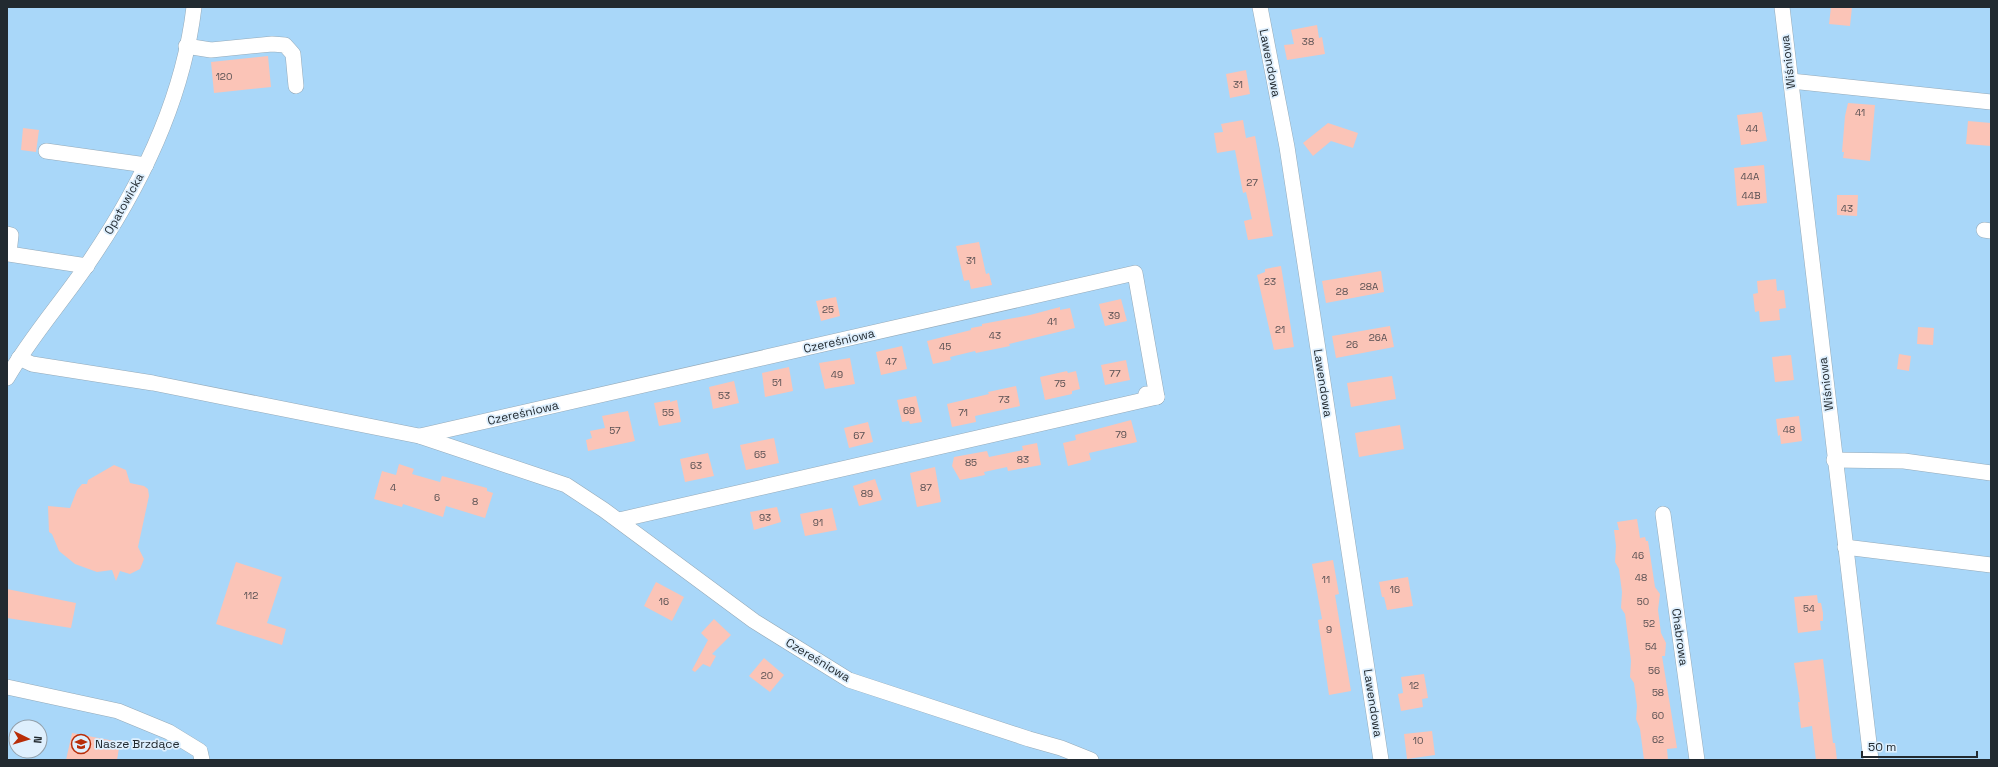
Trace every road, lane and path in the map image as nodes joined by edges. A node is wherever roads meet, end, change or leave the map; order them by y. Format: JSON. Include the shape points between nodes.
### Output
{"nodes":[{"id":1,"x":194,"y":7,"type":"edge"},
{"id":2,"x":1260,"y":7,"type":"edge"},
{"id":3,"x":1782,"y":7,"type":"edge"},
{"id":4,"x":186,"y":46,"type":"junction"},
{"id":5,"x":1791,"y":81,"type":"junction"},
{"id":6,"x":296,"y":86,"type":"dead end"},
{"id":7,"x":1991,"y":102,"type":"edge"},
{"id":8,"x":46,"y":151,"type":"dead end"},
{"id":9,"x":146,"y":165,"type":"junction"},
{"id":10,"x":7,"y":234,"type":"edge"},
{"id":11,"x":87,"y":266,"type":"junction"},
{"id":12,"x":19,"y":358,"type":"junction"},
{"id":13,"x":7,"y":378,"type":"edge"},
{"id":14,"x":419,"y":436,"type":"junction"},
{"id":15,"x":1834,"y":460,"type":"junction"},
{"id":16,"x":1991,"y":473,"type":"edge"},
{"id":17,"x":1663,"y":514,"type":"dead end"},
{"id":18,"x":619,"y":520,"type":"junction"},
{"id":19,"x":1845,"y":547,"type":"junction"},
{"id":20,"x":1991,"y":565,"type":"edge"},
{"id":21,"x":7,"y":687,"type":"edge"},
{"id":22,"x":202,"y":760,"type":"edge"},
{"id":23,"x":1091,"y":760,"type":"edge"},
{"id":24,"x":1382,"y":760,"type":"edge"},
{"id":25,"x":1697,"y":760,"type":"edge"},
{"id":26,"x":1871,"y":760,"type":"edge"}],
"edges":[{"from":1,"to":4,"type":"street","name":"Opatowicka"},
{"from":2,"to":24,"type":"street","name":"Lawendowa","via":[[1287,147]]},
{"from":3,"to":5,"type":"street","name":"Wiśniowa"},
{"from":4,"to":6,"type":"street","via":[[212,50],[285,45],[293,54]]},
{"from":4,"to":9,"type":"street","name":"Opatowicka","via":[[170,108]]},
{"from":5,"to":7,"type":"street"},
{"from":5,"to":15,"type":"street","name":"Wiśniowa"},
{"from":8,"to":9,"type":"street"},
{"from":9,"to":11,"type":"street","name":"Opatowicka","via":[[118,218]]},
{"from":10,"to":11,"type":"street","via":[[12,235],[8,254]]},
{"from":11,"to":12,"type":"street","name":"Opatowicka"},
{"from":12,"to":13,"type":"street","name":"Opatowicka"},
{"from":12,"to":14,"type":"street","name":"Czereśniowa","via":[[32,364],[153,383]]},
{"from":14,"to":18,"type":"street","name":"Czereśniowa","via":[[566,485]]},
{"from":14,"to":18,"type":"street","name":"Czereśniowa","via":[[1135,273],[1152,395]]},
{"from":15,"to":16,"type":"street","via":[[1904,461]]},
{"from":15,"to":19,"type":"street","name":"Wiśniowa"},
{"from":17,"to":25,"type":"street","name":"Chabrowa"},
{"from":18,"to":23,"type":"street","name":"Czereśniowa","via":[[754,621],[849,680]]},
{"from":19,"to":20,"type":"street"},
{"from":19,"to":26,"type":"street","name":"Wiśniowa"},
{"from":21,"to":22,"type":"street","via":[[118,711],[169,732],[200,751]]}]}
